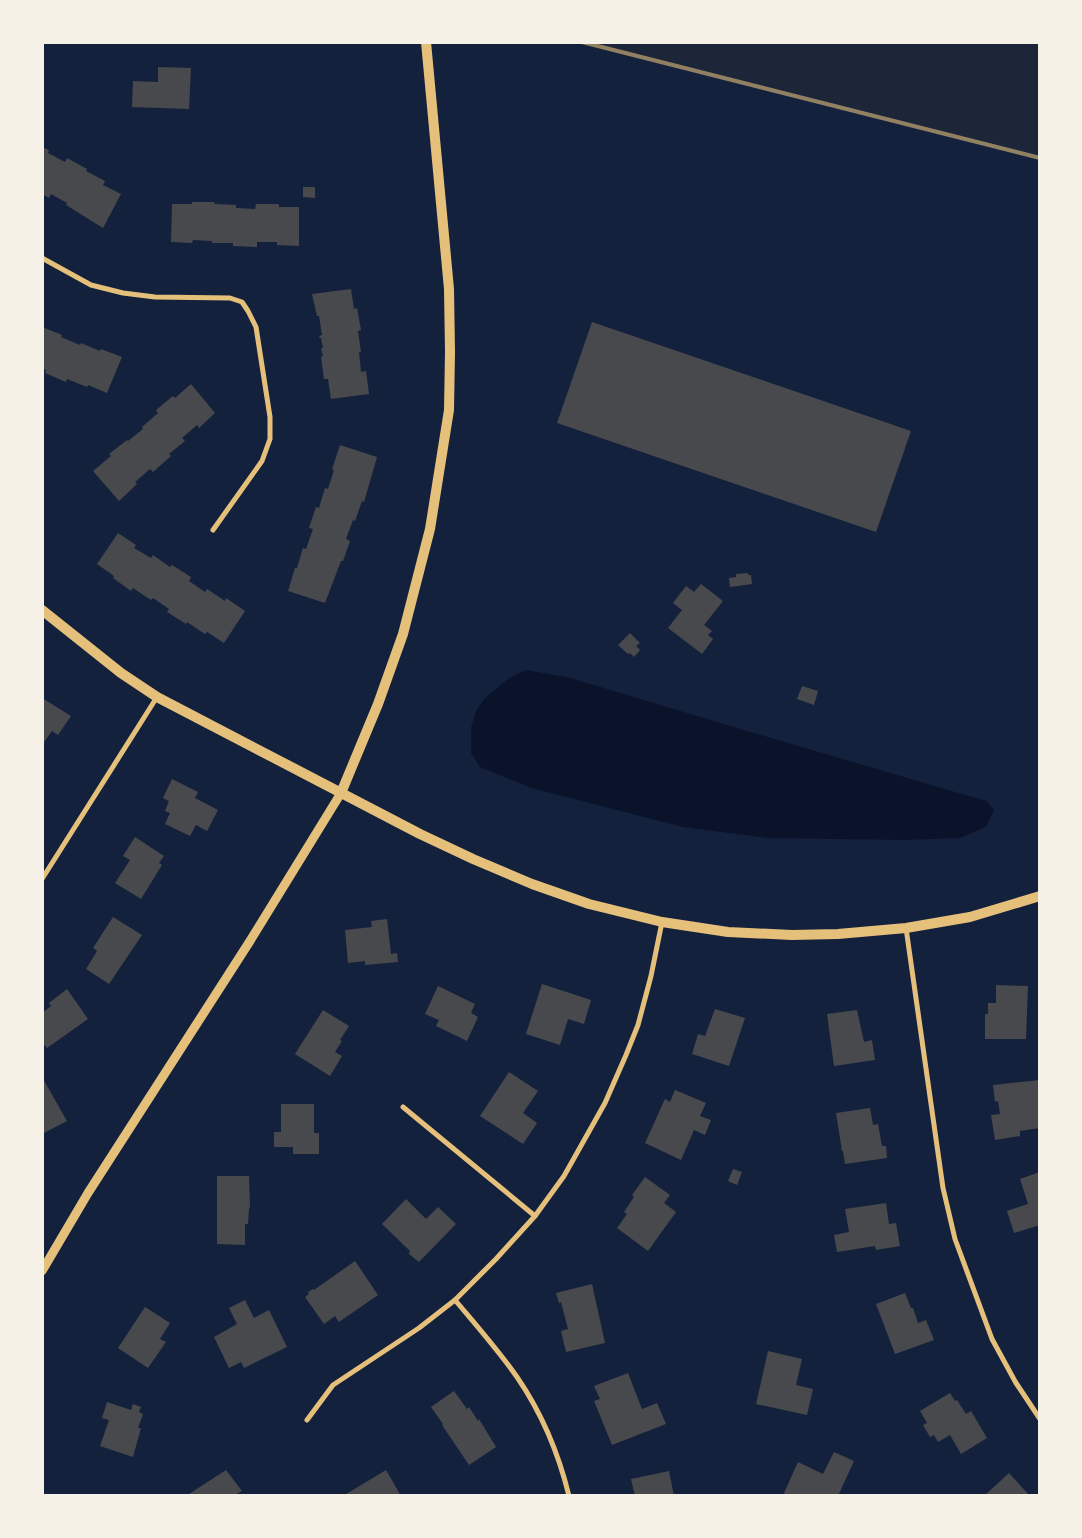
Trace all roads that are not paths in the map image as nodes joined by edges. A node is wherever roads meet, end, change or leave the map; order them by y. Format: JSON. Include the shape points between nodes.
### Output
{"nodes":[{"id":1,"x":426,"y":42,"type":"edge"},
{"id":2,"x":42,"y":258,"type":"edge"},
{"id":3,"x":214,"y":530,"type":"dead end"},
{"id":4,"x":42,"y":610,"type":"edge"},
{"id":5,"x":157,"y":697,"type":"junction"},
{"id":6,"x":341,"y":793,"type":"junction"},
{"id":7,"x":42,"y":879,"type":"edge"},
{"id":8,"x":1040,"y":896,"type":"edge"},
{"id":9,"x":662,"y":922,"type":"junction"},
{"id":10,"x":906,"y":928,"type":"junction"},
{"id":11,"x":403,"y":1107,"type":"dead end"},
{"id":12,"x":534,"y":1216,"type":"junction"},
{"id":13,"x":42,"y":1271,"type":"edge"},
{"id":14,"x":455,"y":1300,"type":"junction"},
{"id":15,"x":1040,"y":1419,"type":"edge"},
{"id":16,"x":308,"y":1420,"type":"dead end"},
{"id":17,"x":569,"y":1496,"type":"edge"}],
"edges":[{"from":1,"to":6,"type":"main road","via":[[449,289],[449,410],[430,530],[404,634]]},
{"from":2,"to":3,"type":"street","via":[[91,285],[155,297],[230,298],[242,302],[248,311],[256,327],[270,417],[270,439],[262,461]]},
{"from":4,"to":5,"type":"main road","via":[[121,673]]},
{"from":5,"to":6,"type":"main road"},
{"from":5,"to":7,"type":"street"},
{"from":6,"to":9,"type":"main road","via":[[438,842],[532,884],[589,904]]},
{"from":6,"to":13,"type":"street"},
{"from":8,"to":10,"type":"main road","via":[[970,917]]},
{"from":9,"to":10,"type":"main road","via":[[728,932],[792,935]]},
{"from":9,"to":12,"type":"street","via":[[638,1025],[626,1055],[584,1141],[564,1176]]},
{"from":10,"to":15,"type":"street","via":[[943,1188],[954,1239],[992,1338]]},
{"from":11,"to":12,"type":"street"},
{"from":12,"to":14,"type":"street"},
{"from":14,"to":16,"type":"street","via":[[333,1385]]},
{"from":14,"to":17,"type":"street","via":[[496,1348],[535,1407]]}]}
